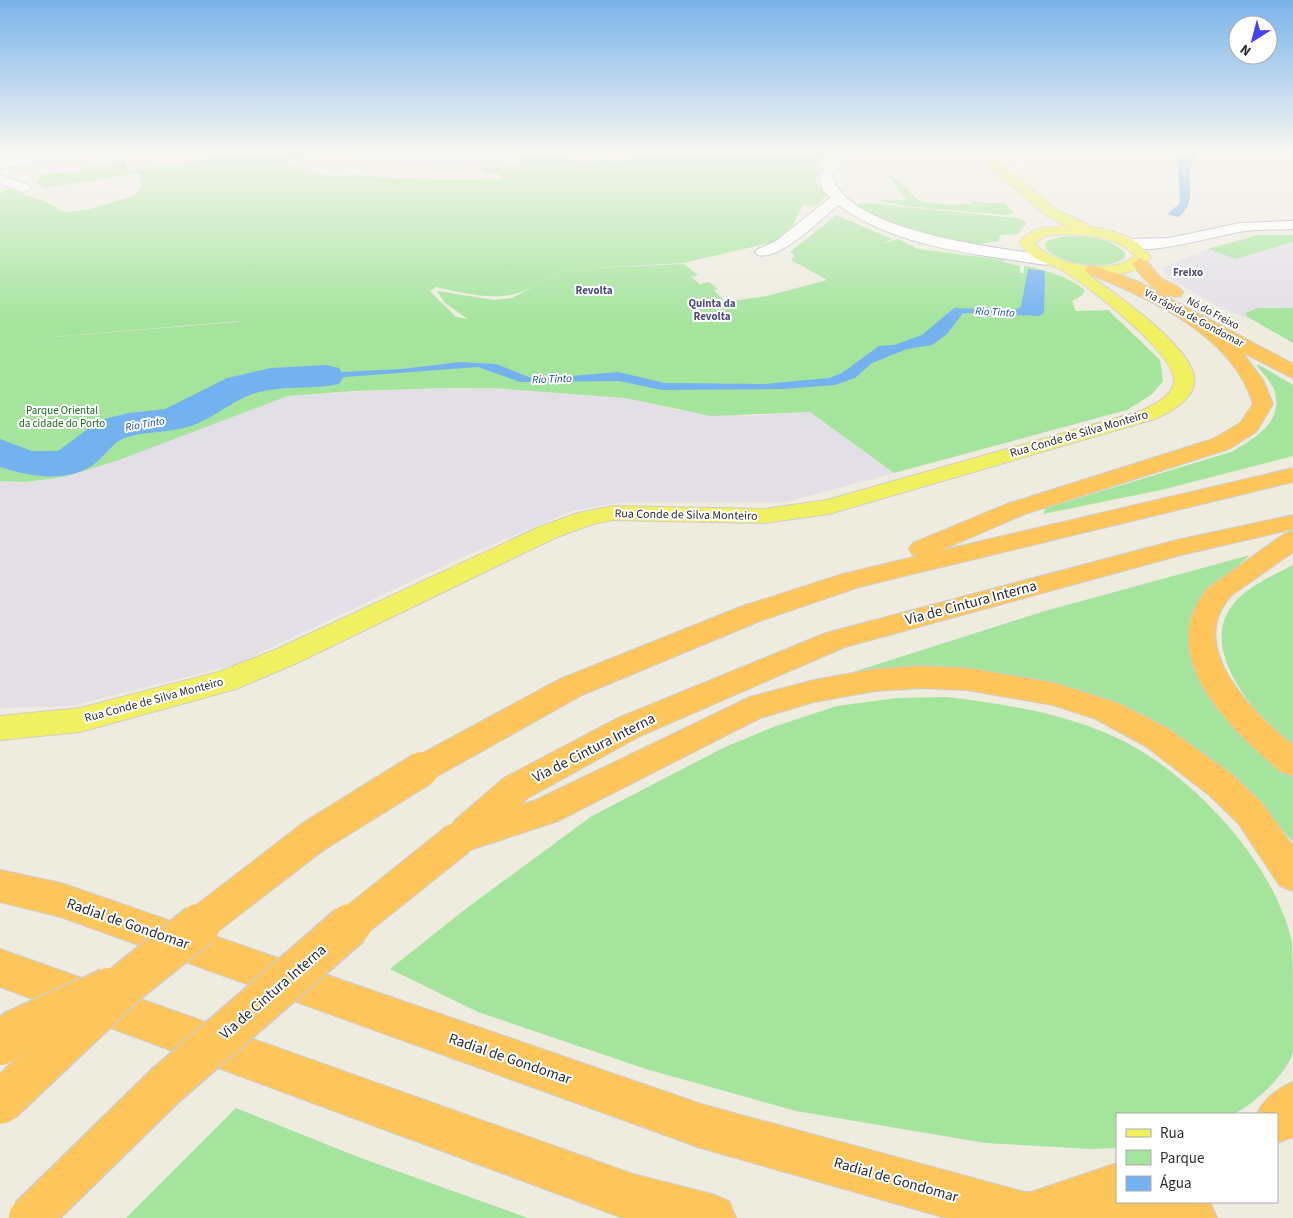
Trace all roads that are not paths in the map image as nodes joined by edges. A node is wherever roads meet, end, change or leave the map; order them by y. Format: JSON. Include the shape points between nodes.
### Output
{"nodes":[{"id":1,"x":826,"y":209,"type":"edge"},
{"id":2,"x":854,"y":209,"type":"edge"},
{"id":3,"x":1047,"y":209,"type":"edge"},
{"id":4,"x":1029,"y":218,"type":"dead end"},
{"id":5,"x":1293,"y":225,"type":"edge"},
{"id":6,"x":1100,"y":234,"type":"junction"},
{"id":7,"x":1216,"y":234,"type":"junction"},
{"id":8,"x":1028,"y":240,"type":"junction"},
{"id":9,"x":1130,"y":244,"type":"junction"},
{"id":10,"x":975,"y":249,"type":"junction"},
{"id":11,"x":763,"y":252,"type":"dead end"},
{"id":12,"x":1140,"y":261,"type":"junction"},
{"id":13,"x":1056,"y":263,"type":"junction"},
{"id":14,"x":1093,"y":270,"type":"junction"},
{"id":15,"x":1200,"y":324,"type":"junction"},
{"id":16,"x":1293,"y":356,"type":"edge"},
{"id":17,"x":1293,"y":372,"type":"edge"},
{"id":18,"x":1293,"y":475,"type":"edge"},
{"id":19,"x":1293,"y":522,"type":"edge"},
{"id":20,"x":1293,"y":540,"type":"edge"},
{"id":21,"x":852,"y":580,"type":"junction"},
{"id":22,"x":0,"y":728,"type":"edge"},
{"id":23,"x":1293,"y":763,"type":"edge"},
{"id":24,"x":458,"y":838,"type":"junction"},
{"id":25,"x":1293,"y":875,"type":"edge"},
{"id":26,"x":0,"y":886,"type":"edge"},
{"id":27,"x":0,"y":968,"type":"edge"},
{"id":28,"x":129,"y":980,"type":"junction"},
{"id":29,"x":0,"y":1044,"type":"edge"},
{"id":30,"x":0,"y":1103,"type":"edge"},
{"id":31,"x":1293,"y":1104,"type":"edge"},
{"id":32,"x":1278,"y":1120,"type":"edge"},
{"id":33,"x":1116,"y":1186,"type":"edge"},
{"id":34,"x":1024,"y":1216,"type":"junction"},
{"id":35,"x":30,"y":1218,"type":"edge"},
{"id":36,"x":712,"y":1218,"type":"edge"},
{"id":37,"x":1193,"y":1218,"type":"edge"}],
"edges":[{"from":1,"to":11,"type":"street","via":[[781,244]]},
{"from":2,"to":10,"type":"street","via":[[912,236]]},
{"from":3,"to":6,"type":"main road","via":[[1072,224]]},
{"from":4,"to":8,"type":"main road"},
{"from":5,"to":7,"type":"street","via":[[1240,227]]},
{"from":6,"to":8,"type":"main road","via":[[1065,230],[1037,233]]},
{"from":6,"to":9,"type":"main road"},
{"from":7,"to":9,"type":"street","via":[[1169,243]]},
{"from":7,"to":12,"type":"street","via":[[1193,245]]},
{"from":8,"to":10,"type":"street"},
{"from":8,"to":13,"type":"main road","name":"Rua Conde de Silva Monteiro","via":[[1028,249]]},
{"from":9,"to":12,"type":"main road","via":[[1139,250],[1143,257]]},
{"from":10,"to":13,"type":"street"},
{"from":12,"to":14,"type":"main road","via":[[1122,269]]},
{"from":12,"to":16,"type":"highway","name":"Nó do Freixo","via":[[1156,281]]},
{"from":13,"to":14,"type":"main road"},
{"from":13,"to":22,"type":"main road","name":"Rua Conde de Silva Monteiro","via":[[1169,349],[1184,376],[1182,388],[1166,408],[796,513],[764,516],[637,512],[587,518],[548,532],[287,656],[225,681],[80,720]]},
{"from":14,"to":15,"type":"highway","name":"Via rápida de Gondomar","via":[[1133,286]]},
{"from":15,"to":17,"type":"highway","name":"Via rápida de Gondomar"},
{"from":15,"to":21,"type":"highway","via":[[1250,371],[1259,388],[1262,404],[1256,417],[1236,437],[1016,509]]},
{"from":18,"to":21,"type":"highway"},
{"from":19,"to":24,"type":"highway","name":"Via de Cintura Interna","via":[[1177,548],[836,640],[629,727],[516,788]]},
{"from":20,"to":23,"type":"highway","via":[[1224,588],[1204,616],[1201,634],[1211,672],[1224,695]]},
{"from":21,"to":28,"type":"highway","bridge":true,"via":[[750,614],[571,686],[422,769],[314,836]]},
{"from":24,"to":25,"type":"highway","via":[[546,811],[750,709],[814,691],[875,680],[967,678],[1054,694],[1107,712],[1158,738],[1221,785],[1250,813]]},
{"from":24,"to":35,"type":"highway","name":"Via de Cintura Interna","bridge":true,"via":[[378,901],[166,1085]]},
{"from":26,"to":34,"type":"highway","name":"Radial de Gondomar","via":[[61,900],[701,1126]]},
{"from":27,"to":36,"type":"highway","via":[[633,1198]]},
{"from":28,"to":29,"type":"highway","bridge":true,"via":[[16,1032]]},
{"from":28,"to":30,"type":"highway","bridge":true},
{"from":31,"to":32,"type":"highway"},
{"from":33,"to":34,"type":"highway"},
{"from":34,"to":37,"type":"highway"}]}
